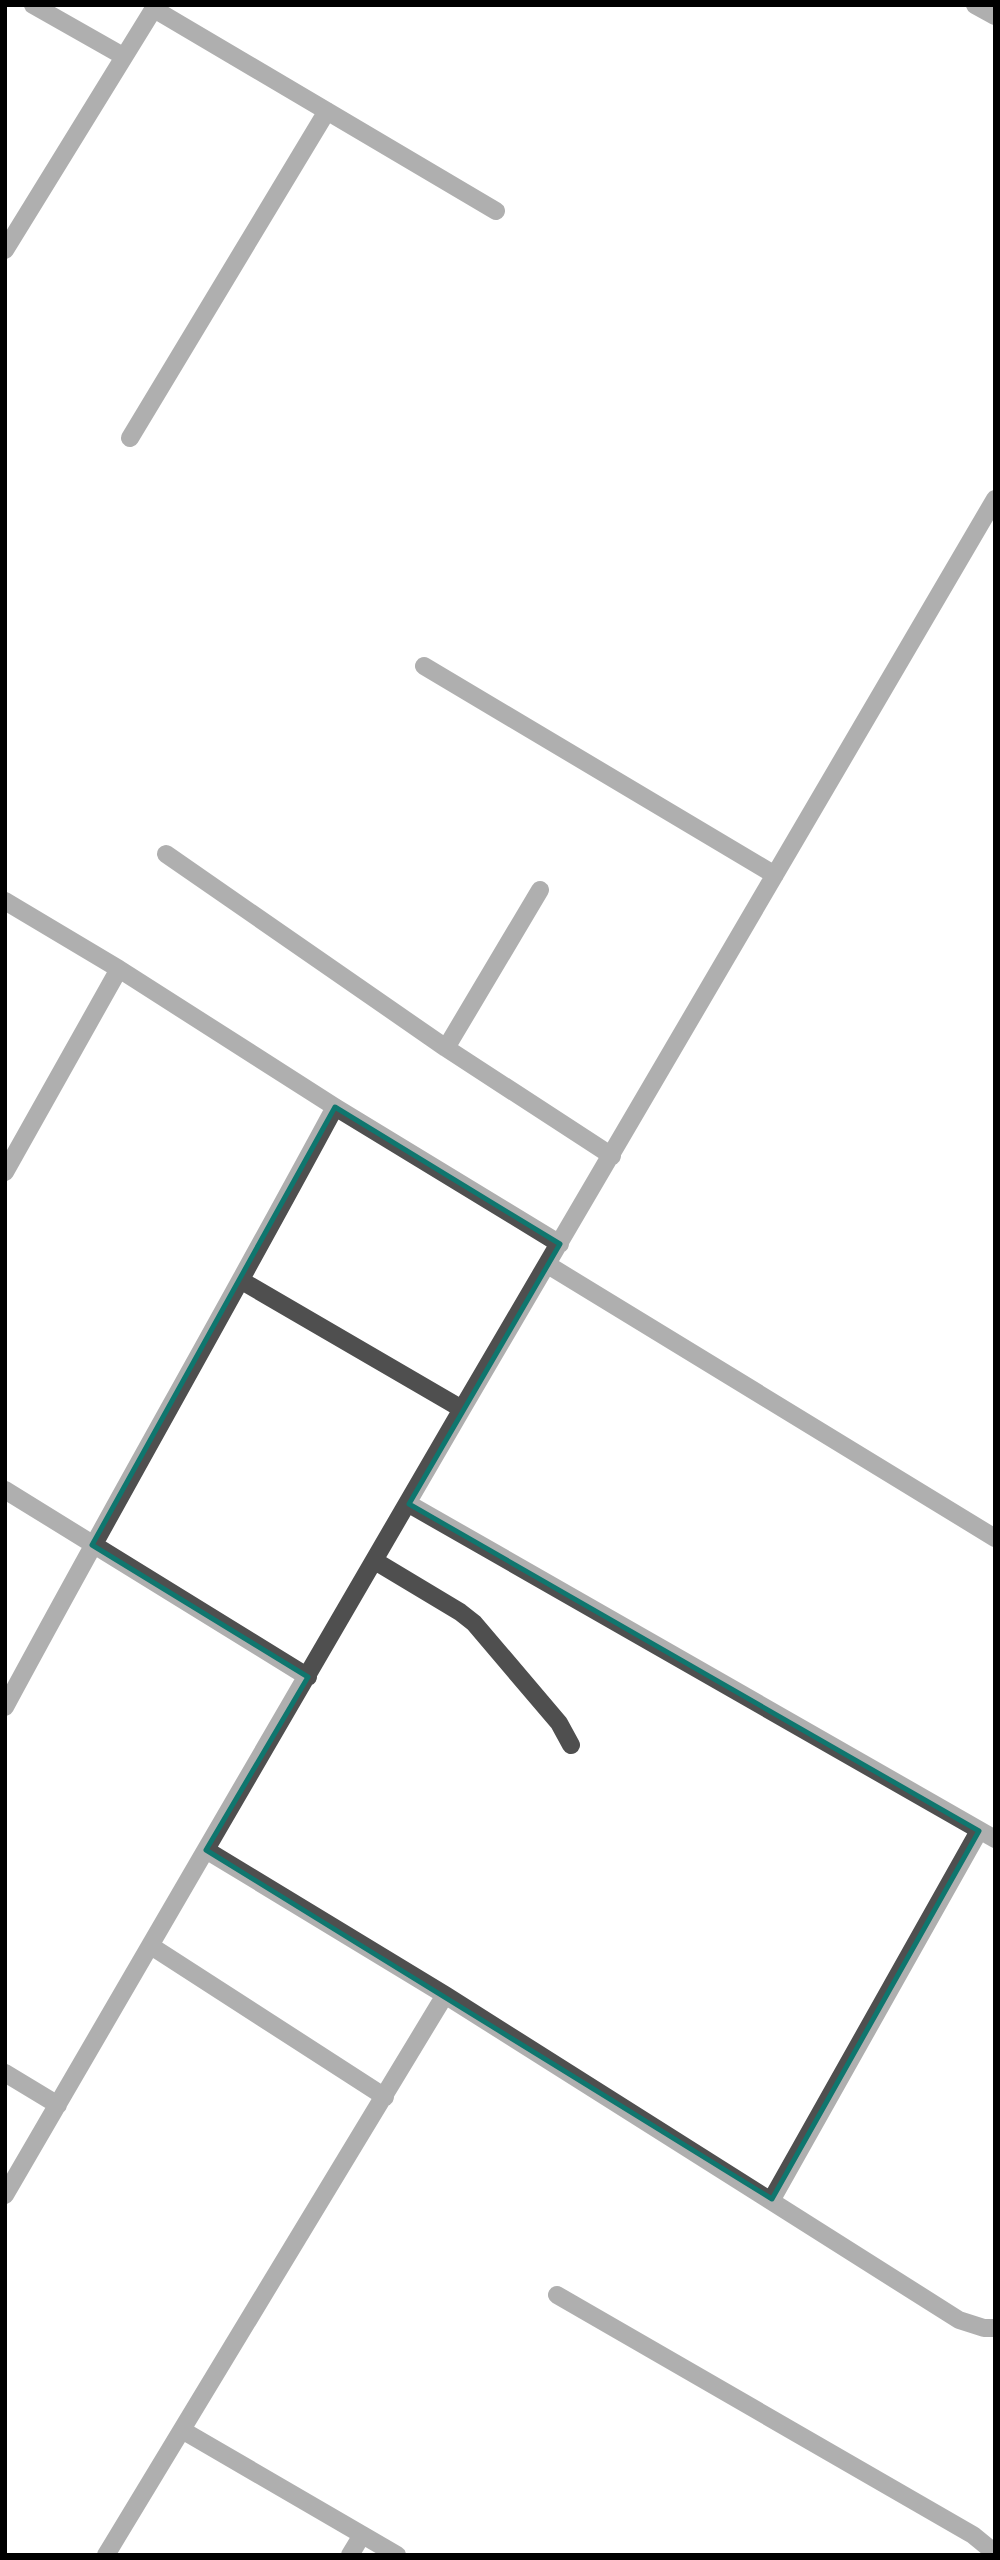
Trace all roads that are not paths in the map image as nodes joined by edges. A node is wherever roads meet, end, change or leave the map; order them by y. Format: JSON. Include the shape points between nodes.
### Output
{"nodes":[{"id":1,"x":33,"y":5,"type":"edge"},
{"id":2,"x":975,"y":5,"type":"edge"},
{"id":3,"x":155,"y":7,"type":"edge"},
{"id":4,"x":995,"y":16,"type":"edge"},
{"id":5,"x":123,"y":56,"type":"junction"},
{"id":6,"x":327,"y":111,"type":"junction"},
{"id":7,"x":496,"y":211,"type":"dead end"},
{"id":8,"x":5,"y":250,"type":"edge"},
{"id":9,"x":130,"y":438,"type":"dead end"},
{"id":10,"x":995,"y":499,"type":"edge"},
{"id":11,"x":424,"y":666,"type":"dead end"},
{"id":12,"x":166,"y":854,"type":"dead end"},
{"id":13,"x":775,"y":875,"type":"junction"},
{"id":14,"x":540,"y":890,"type":"dead end"},
{"id":15,"x":5,"y":901,"type":"edge"},
{"id":16,"x":119,"y":969,"type":"junction"},
{"id":17,"x":446,"y":1048,"type":"junction"},
{"id":18,"x":335,"y":1107,"type":"junction"},
{"id":19,"x":611,"y":1156,"type":"junction"},
{"id":20,"x":5,"y":1172,"type":"edge"},
{"id":21,"x":560,"y":1244,"type":"junction"},
{"id":22,"x":548,"y":1265,"type":"junction"},
{"id":23,"x":242,"y":1281,"type":"junction"},
{"id":24,"x":462,"y":1409,"type":"junction"},
{"id":25,"x":5,"y":1490,"type":"edge"},
{"id":26,"x":409,"y":1504,"type":"junction"},
{"id":27,"x":995,"y":1538,"type":"edge"},
{"id":28,"x":92,"y":1545,"type":"junction"},
{"id":29,"x":376,"y":1561,"type":"junction"},
{"id":30,"x":308,"y":1677,"type":"junction"},
{"id":31,"x":5,"y":1707,"type":"edge"},
{"id":32,"x":570,"y":1745,"type":"dead end"},
{"id":33,"x":987,"y":1835,"type":"edge"},
{"id":34,"x":206,"y":1850,"type":"junction"},
{"id":35,"x":151,"y":1946,"type":"junction"},
{"id":36,"x":444,"y":1995,"type":"junction"},
{"id":37,"x":5,"y":2073,"type":"edge"},
{"id":38,"x":385,"y":2097,"type":"junction"},
{"id":39,"x":58,"y":2105,"type":"junction"},
{"id":40,"x":5,"y":2195,"type":"edge"},
{"id":41,"x":772,"y":2199,"type":"junction"},
{"id":42,"x":556,"y":2295,"type":"dead end"},
{"id":43,"x":995,"y":2328,"type":"edge"},
{"id":44,"x":182,"y":2430,"type":"junction"},
{"id":45,"x":362,"y":2535,"type":"junction"},
{"id":46,"x":995,"y":2553,"type":"edge"},
{"id":47,"x":106,"y":2555,"type":"edge"},
{"id":48,"x":349,"y":2555,"type":"edge"},
{"id":49,"x":397,"y":2555,"type":"edge"}],
"edges":[{"from":1,"to":5,"type":"street"},
{"from":2,"to":4,"type":"street"},
{"from":3,"to":5,"type":"street"},
{"from":3,"to":6,"type":"street"},
{"from":5,"to":8,"type":"street"},
{"from":6,"to":7,"type":"street"},
{"from":6,"to":9,"type":"street"},
{"from":10,"to":13,"type":"street"},
{"from":11,"to":13,"type":"street"},
{"from":12,"to":17,"type":"street"},
{"from":13,"to":19,"type":"street"},
{"from":14,"to":17,"type":"street"},
{"from":15,"to":16,"type":"street"},
{"from":16,"to":18,"type":"street"},
{"from":16,"to":20,"type":"street"},
{"from":17,"to":19,"type":"street"},
{"from":18,"to":21,"type":"street"},
{"from":18,"to":23,"type":"street"},
{"from":19,"to":21,"type":"street"},
{"from":21,"to":22,"type":"street"},
{"from":22,"to":24,"type":"street"},
{"from":22,"to":27,"type":"street"},
{"from":23,"to":24,"type":"street"},
{"from":23,"to":28,"type":"street"},
{"from":24,"to":26,"type":"street"},
{"from":25,"to":28,"type":"street"},
{"from":26,"to":29,"type":"street"},
{"from":26,"to":33,"type":"street"},
{"from":28,"to":30,"type":"street"},
{"from":28,"to":31,"type":"street"},
{"from":29,"to":30,"type":"street"},
{"from":29,"to":32,"type":"street","via":[[474,1623],[559,1723]]},
{"from":30,"to":34,"type":"street"},
{"from":33,"to":41,"type":"street"},
{"from":34,"to":35,"type":"street"},
{"from":34,"to":36,"type":"street"},
{"from":35,"to":38,"type":"street"},
{"from":35,"to":39,"type":"street"},
{"from":36,"to":38,"type":"street"},
{"from":36,"to":41,"type":"street"},
{"from":37,"to":39,"type":"street"},
{"from":38,"to":44,"type":"street"},
{"from":39,"to":40,"type":"street"},
{"from":41,"to":43,"type":"street","via":[[960,2319],[984,2329]]},
{"from":42,"to":46,"type":"street","via":[[973,2535]]},
{"from":44,"to":45,"type":"street"},
{"from":44,"to":47,"type":"street"},
{"from":45,"to":48,"type":"street"},
{"from":45,"to":49,"type":"street"}]}
